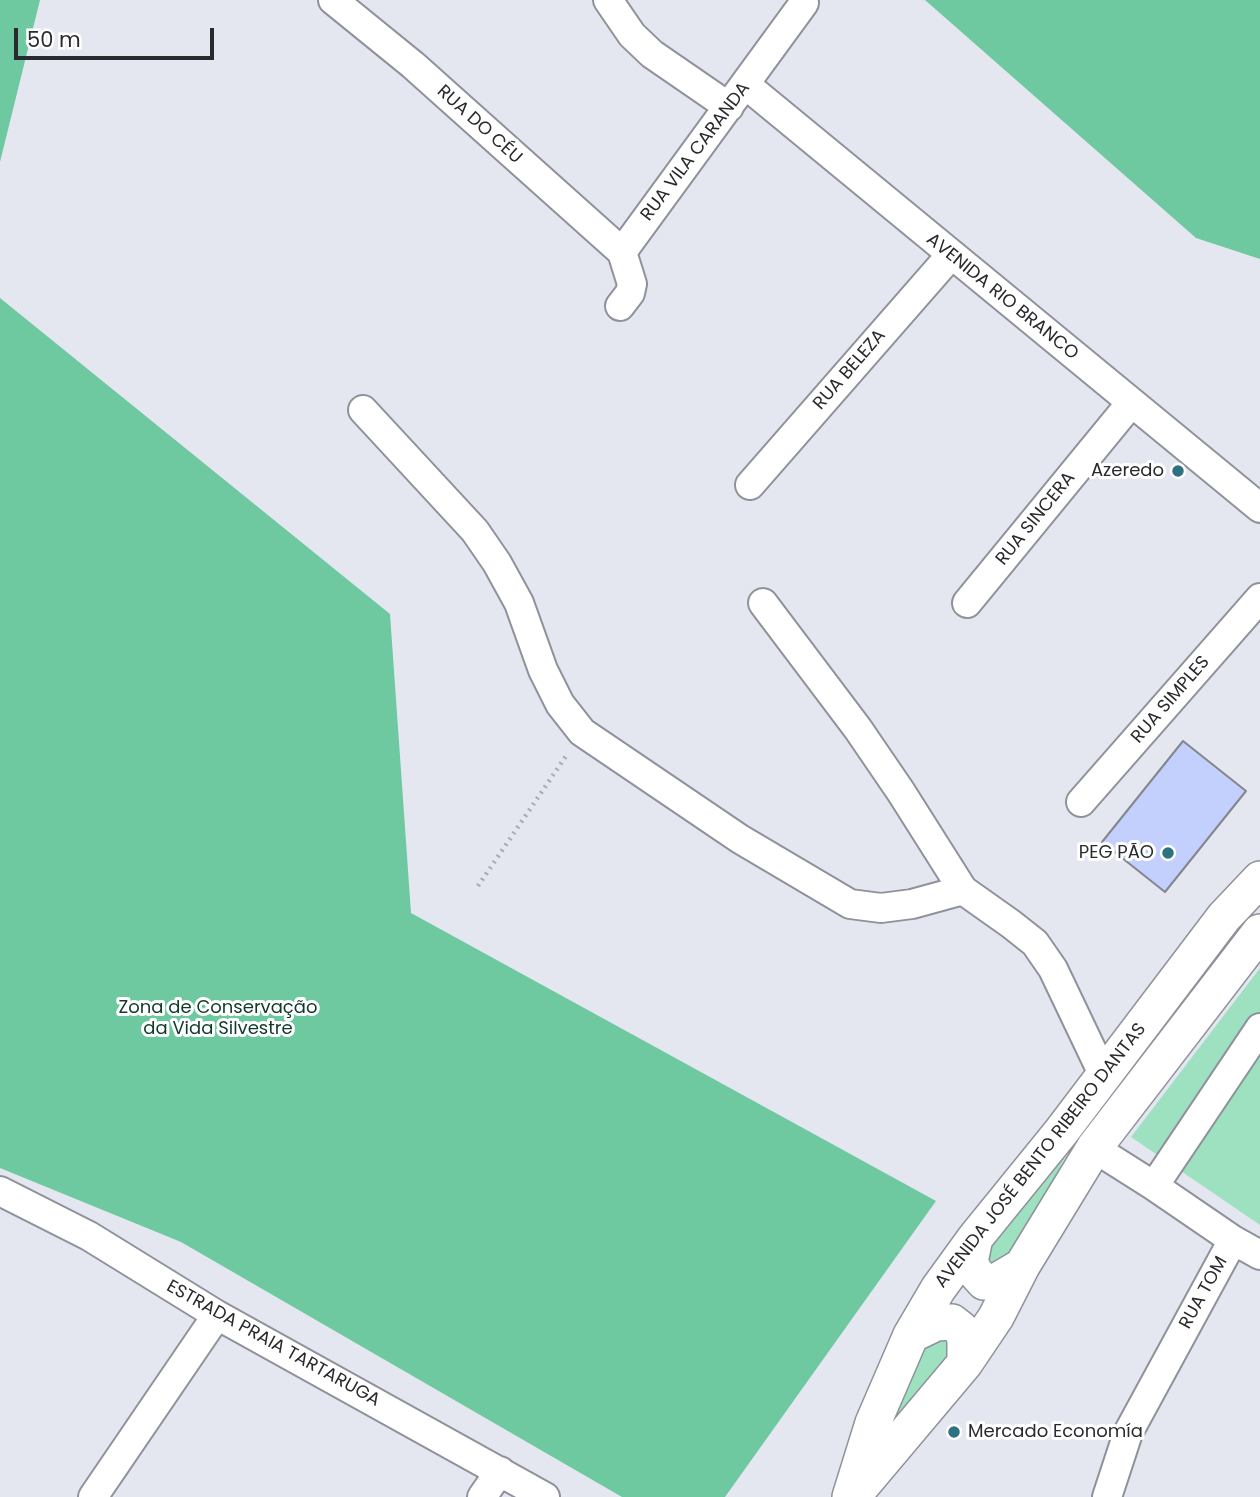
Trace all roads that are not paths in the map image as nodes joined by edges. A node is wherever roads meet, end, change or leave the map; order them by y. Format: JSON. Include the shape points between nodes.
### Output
{"nodes":[{"id":1,"x":333,"y":0,"type":"edge"},
{"id":2,"x":608,"y":0,"type":"edge"},
{"id":3,"x":804,"y":3,"type":"dead end"},
{"id":4,"x":746,"y":85,"type":"junction"},
{"id":5,"x":729,"y":107,"type":"junction"},
{"id":6,"x":622,"y":252,"type":"junction"},
{"id":7,"x":951,"y":255,"type":"junction"},
{"id":8,"x":620,"y":306,"type":"dead end"},
{"id":9,"x":1131,"y":403,"type":"junction"},
{"id":10,"x":363,"y":410,"type":"dead end"},
{"id":11,"x":750,"y":485,"type":"dead end"},
{"id":12,"x":1260,"y":508,"type":"edge"},
{"id":13,"x":1260,"y":598,"type":"edge"},
{"id":14,"x":763,"y":603,"type":"dead end"},
{"id":15,"x":967,"y":603,"type":"dead end"},
{"id":16,"x":1081,"y":802,"type":"dead end"},
{"id":17,"x":1260,"y":879,"type":"edge"},
{"id":18,"x":963,"y":890,"type":"junction"},
{"id":19,"x":1258,"y":938,"type":"edge"},
{"id":20,"x":1260,"y":1028,"type":"edge"},
{"id":21,"x":1104,"y":1076,"type":"junction"},
{"id":22,"x":1094,"y":1148,"type":"junction"},
{"id":23,"x":1154,"y":1186,"type":"junction"},
{"id":24,"x":1,"y":1194,"type":"edge"},
{"id":25,"x":975,"y":1238,"type":"junction"},
{"id":26,"x":1233,"y":1240,"type":"junction"},
{"id":27,"x":1260,"y":1255,"type":"edge"},
{"id":28,"x":1022,"y":1266,"type":"junction"},
{"id":29,"x":217,"y":1315,"type":"junction"},
{"id":30,"x":911,"y":1335,"type":"junction"},
{"id":31,"x":965,"y":1363,"type":"junction"},
{"id":32,"x":500,"y":1471,"type":"junction"},
{"id":33,"x":93,"y":1497,"type":"edge"},
{"id":34,"x":482,"y":1497,"type":"edge"},
{"id":35,"x":545,"y":1497,"type":"edge"},
{"id":36,"x":851,"y":1497,"type":"edge"},
{"id":37,"x":1107,"y":1497,"type":"edge"}],
"edges":[{"from":1,"to":6,"type":"street","name":"RUA DO CÉU","via":[[413,65]]},
{"from":2,"to":5,"type":"street","via":[[632,35],[652,54]]},
{"from":3,"to":4,"type":"street","name":"RUA VILA CARANDA"},
{"from":4,"to":5,"type":"street","name":"RUA VILA CARANDA"},
{"from":4,"to":7,"type":"street","name":"AVENIDA RIO BRANCO"},
{"from":5,"to":6,"type":"street","name":"RUA VILA CARANDA"},
{"from":6,"to":8,"type":"street","via":[[632,284]]},
{"from":7,"to":9,"type":"street","name":"AVENIDA RIO BRANCO"},
{"from":7,"to":11,"type":"street","name":"RUA BELEZA"},
{"from":9,"to":12,"type":"street","name":"AVENIDA RIO BRANCO"},
{"from":9,"to":15,"type":"street","name":"RUA SINCERA"},
{"from":10,"to":18,"type":"street","via":[[475,531],[497,563],[519,603],[543,670],[582,732],[740,839],[850,904],[881,908]]},
{"from":13,"to":16,"type":"street","name":"RUA SIMPLES"},
{"from":14,"to":18,"type":"street","via":[[872,750]]},
{"from":17,"to":21,"type":"main road","name":"AVENIDA JOSÉ BENTO RIBEIRO DANTAS","via":[[1224,917]]},
{"from":18,"to":21,"type":"street","via":[[1035,943],[1054,969]]},
{"from":19,"to":22,"type":"main road","name":"AVENIDA JOSÉ BENTO RIBEIRO DANTAS"},
{"from":20,"to":23,"type":"street"},
{"from":21,"to":25,"type":"main road","name":"AVENIDA JOSÉ BENTO RIBEIRO DANTAS"},
{"from":22,"to":23,"type":"street","name":"RUA TOM"},
{"from":22,"to":28,"type":"main road","name":"AVENIDA JOSÉ BENTO RIBEIRO DANTAS"},
{"from":23,"to":26,"type":"street","name":"RUA TOM"},
{"from":24,"to":29,"type":"street","name":"ESTRADA PRAIA TARTARUGA","via":[[89,1236]]},
{"from":25,"to":28,"type":"main road","via":[[971,1262],[984,1282],[995,1282]]},
{"from":25,"to":30,"type":"main road","name":"AVENIDA JOSÉ BENTO RIBEIRO DANTAS"},
{"from":26,"to":27,"type":"street"},
{"from":26,"to":37,"type":"street","name":"RUA TOM","via":[[1128,1433]]},
{"from":28,"to":31,"type":"main road","name":"AVENIDA JOSÉ BENTO RIBEIRO DANTAS"},
{"from":29,"to":32,"type":"street","name":"ESTRADA PRAIA TARTARUGA"},
{"from":29,"to":33,"type":"street"},
{"from":30,"to":31,"type":"main road","via":[[936,1323],[952,1322],[965,1339]]},
{"from":30,"to":36,"type":"main road","name":"AVENIDA JOSÉ BENTO RIBEIRO DANTAS","via":[[873,1423]]},
{"from":31,"to":36,"type":"main road","name":"AVENIDA JOSÉ BENTO RIBEIRO DANTAS"},
{"from":32,"to":34,"type":"street"},
{"from":32,"to":35,"type":"street","name":"ESTRADA PRAIA TARTARUGA"}]}
